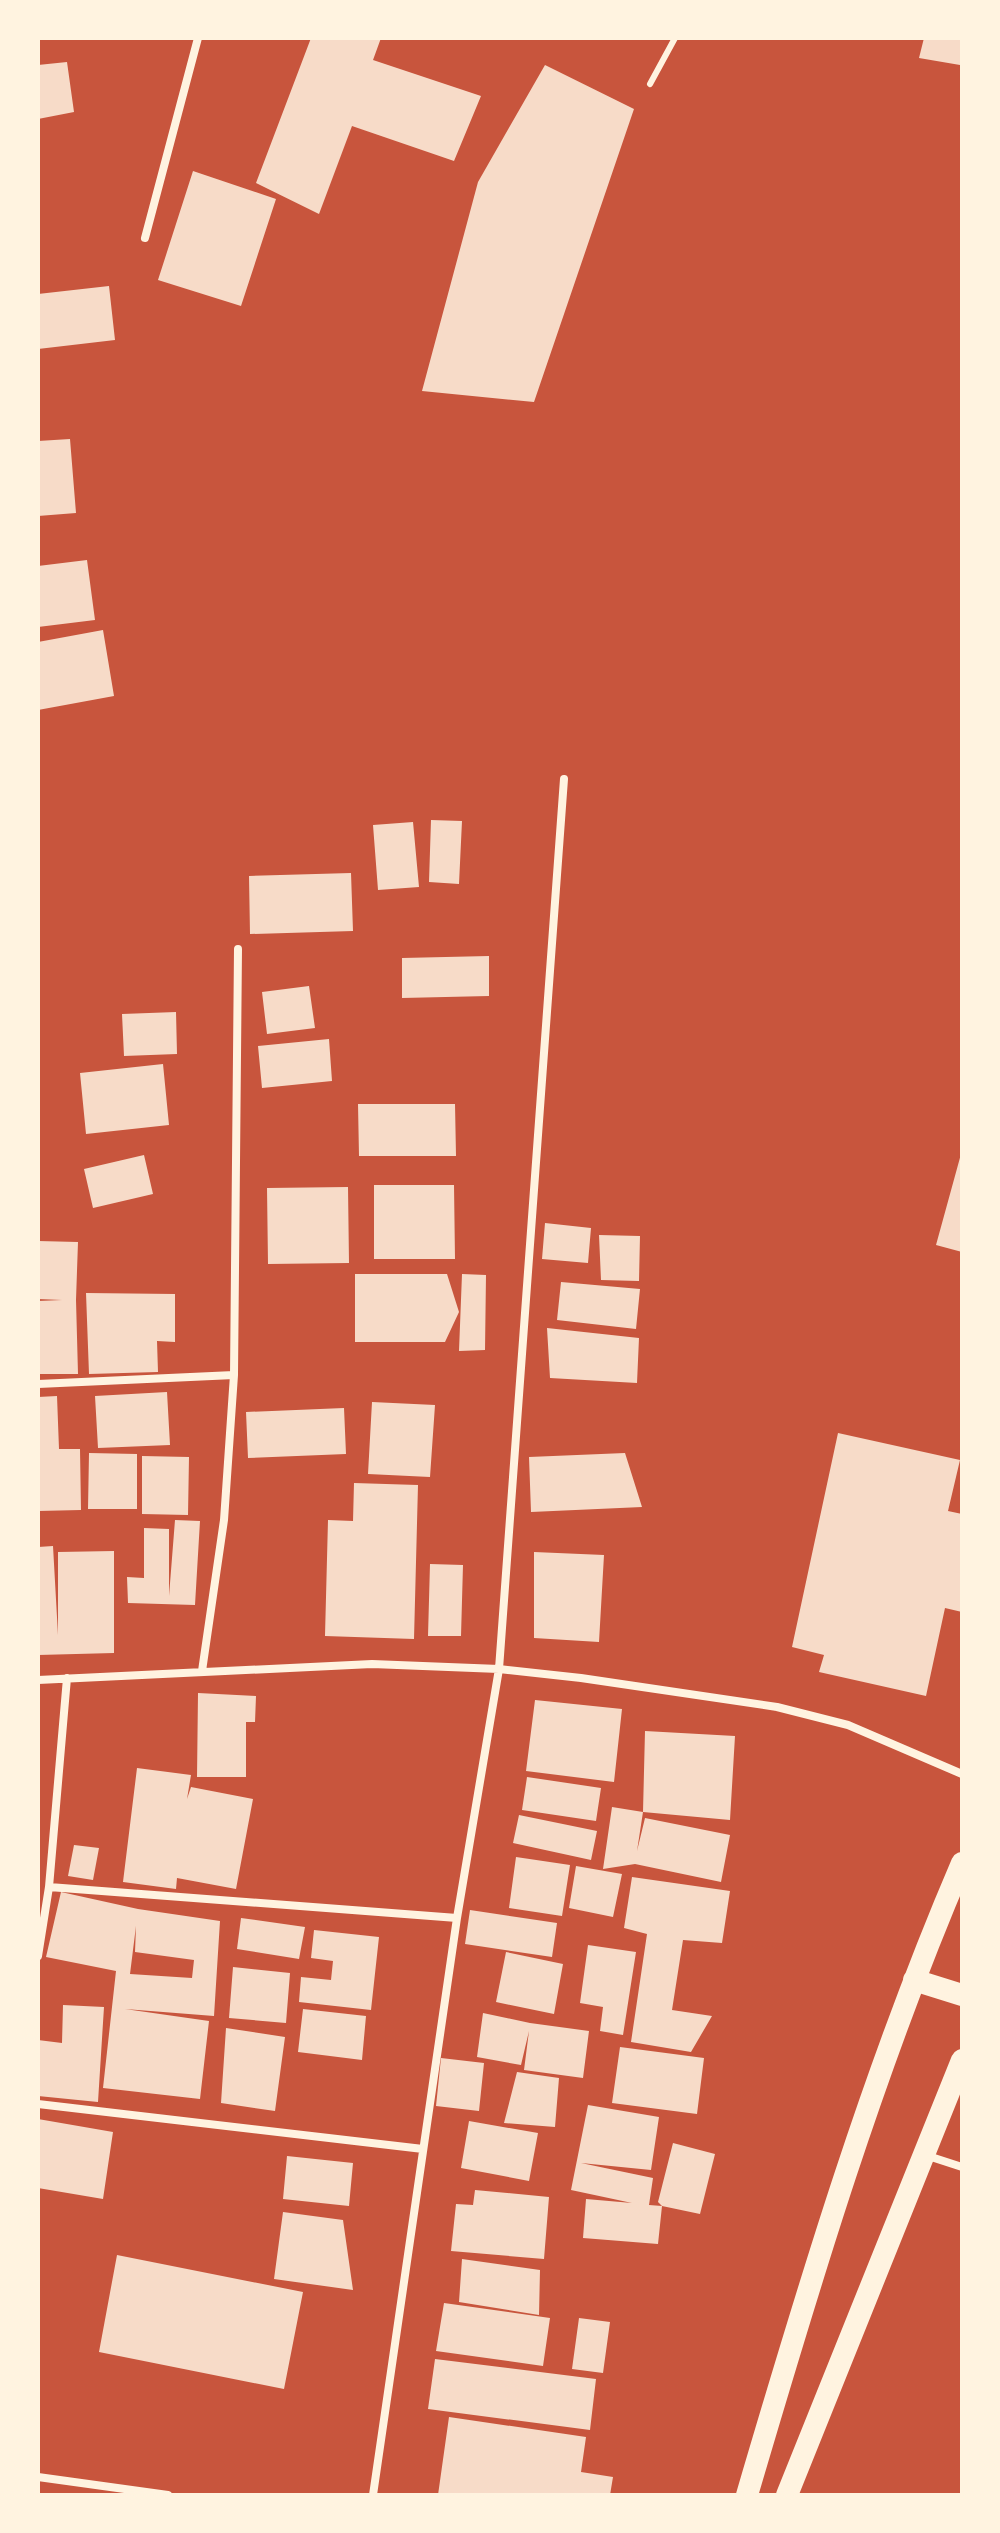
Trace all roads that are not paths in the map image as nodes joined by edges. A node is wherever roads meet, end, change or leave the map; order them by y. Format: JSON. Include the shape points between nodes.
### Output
{"nodes":[{"id":1,"x":198,"y":38,"type":"edge"},
{"id":2,"x":675,"y":38,"type":"edge"},
{"id":3,"x":650,"y":84,"type":"dead end"},
{"id":4,"x":145,"y":238,"type":"dead end"},
{"id":5,"x":564,"y":779,"type":"dead end"},
{"id":6,"x":238,"y":949,"type":"dead end"},
{"id":7,"x":234,"y":1375,"type":"junction"},
{"id":8,"x":38,"y":1384,"type":"edge"},
{"id":9,"x":499,"y":1669,"type":"junction"},
{"id":10,"x":202,"y":1671,"type":"junction"},
{"id":11,"x":67,"y":1678,"type":"junction"},
{"id":12,"x":38,"y":1680,"type":"edge"},
{"id":13,"x":962,"y":1774,"type":"edge"},
{"id":14,"x":962,"y":1863,"type":"edge"},
{"id":15,"x":49,"y":1887,"type":"junction"},
{"id":16,"x":457,"y":1918,"type":"junction"},
{"id":17,"x":38,"y":1956,"type":"edge"},
{"id":18,"x":914,"y":1980,"type":"junction"},
{"id":19,"x":962,"y":1995,"type":"edge"},
{"id":20,"x":962,"y":2060,"type":"edge"},
{"id":21,"x":38,"y":2104,"type":"edge"},
{"id":22,"x":423,"y":2149,"type":"junction"},
{"id":23,"x":924,"y":2155,"type":"junction"},
{"id":24,"x":962,"y":2167,"type":"edge"},
{"id":25,"x":38,"y":2477,"type":"edge"},
{"id":26,"x":168,"y":2495,"type":"edge"},
{"id":27,"x":373,"y":2495,"type":"edge"},
{"id":28,"x":747,"y":2495,"type":"edge"},
{"id":29,"x":787,"y":2495,"type":"edge"}],
"edges":[{"from":1,"to":4,"type":"street"},
{"from":2,"to":3,"type":"lane"},
{"from":5,"to":9,"type":"street"},
{"from":6,"to":7,"type":"street"},
{"from":7,"to":8,"type":"street"},
{"from":7,"to":10,"type":"street","via":[[224,1520]]},
{"from":9,"to":10,"type":"street","via":[[372,1664]]},
{"from":9,"to":13,"type":"street","via":[[777,1707],[848,1725]]},
{"from":9,"to":16,"type":"street"},
{"from":10,"to":11,"type":"street"},
{"from":11,"to":12,"type":"street"},
{"from":11,"to":15,"type":"street"},
{"from":14,"to":18,"type":"highway"},
{"from":15,"to":16,"type":"street"},
{"from":15,"to":17,"type":"street"},
{"from":16,"to":22,"type":"street"},
{"from":18,"to":19,"type":"highway"},
{"from":18,"to":28,"type":"highway","via":[[848,2163]]},
{"from":20,"to":23,"type":"highway"},
{"from":21,"to":22,"type":"street"},
{"from":22,"to":27,"type":"street"},
{"from":23,"to":24,"type":"street"},
{"from":23,"to":29,"type":"highway"},
{"from":25,"to":26,"type":"street"}]}
